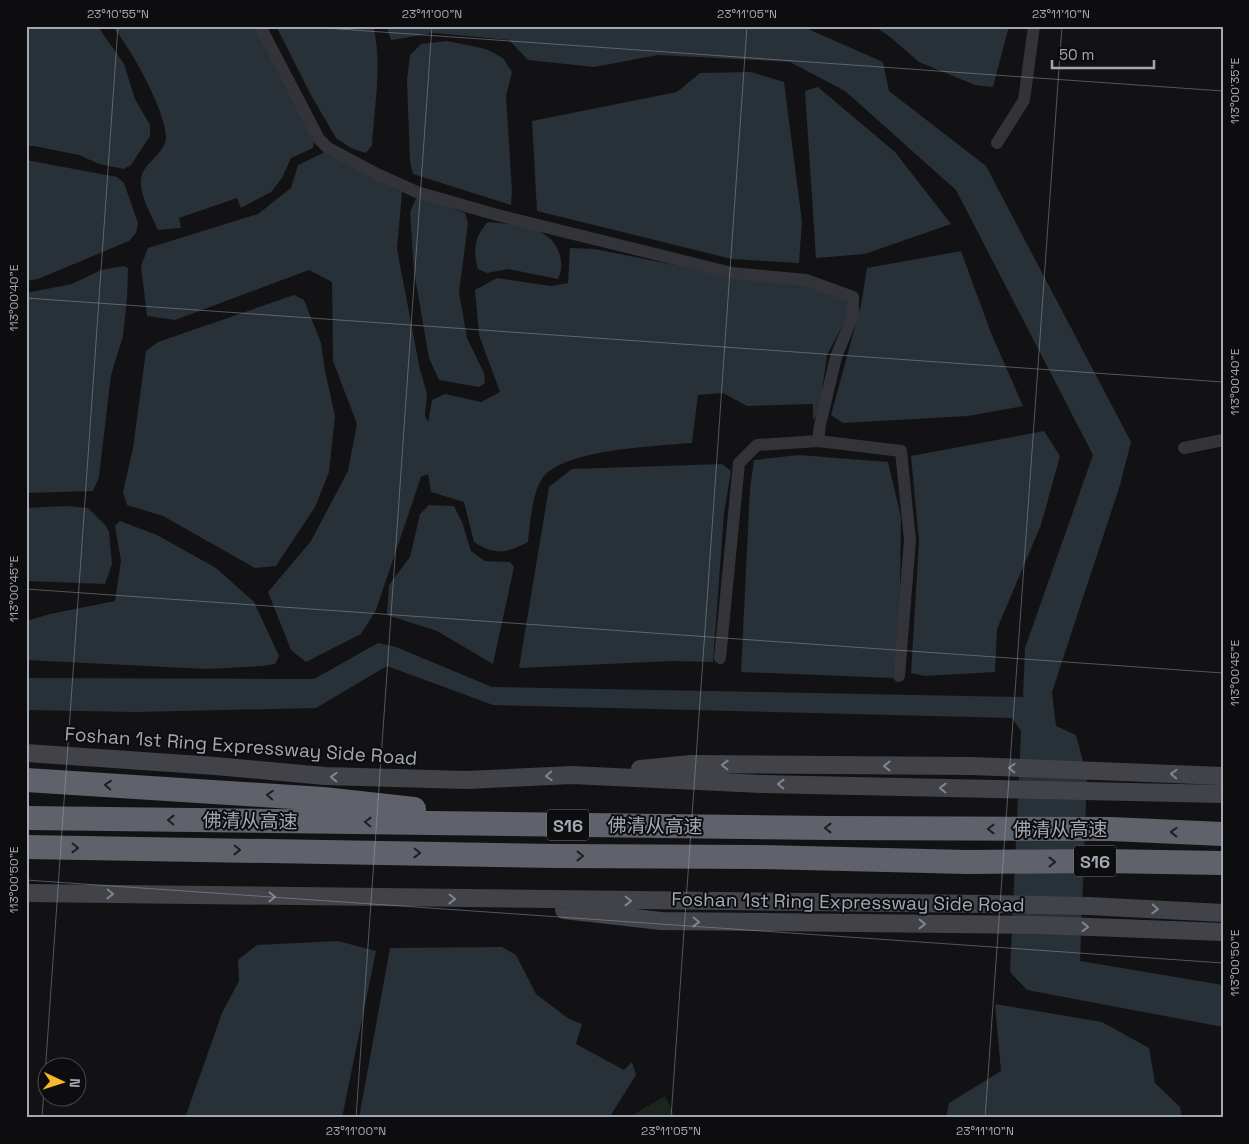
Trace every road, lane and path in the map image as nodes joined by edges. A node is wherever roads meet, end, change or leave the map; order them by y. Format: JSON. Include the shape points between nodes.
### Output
{"nodes":[{"id":1,"x":260,"y":26,"type":"edge"},
{"id":2,"x":1034,"y":26,"type":"edge"},
{"id":3,"x":996,"y":143,"type":"dead end"},
{"id":4,"x":1223,"y":440,"type":"edge"},
{"id":5,"x":818,"y":442,"type":"junction"},
{"id":6,"x":1184,"y":448,"type":"dead end"},
{"id":7,"x":720,"y":658,"type":"dead end"},
{"id":8,"x":900,"y":676,"type":"dead end"},
{"id":9,"x":26,"y":753,"type":"edge"},
{"id":10,"x":572,"y":775,"type":"junction"},
{"id":11,"x":1223,"y":776,"type":"edge"},
{"id":12,"x":26,"y":780,"type":"edge"},
{"id":13,"x":1223,"y":794,"type":"edge"},
{"id":14,"x":26,"y":818,"type":"edge"},
{"id":15,"x":544,"y":824,"type":"junction"},
{"id":16,"x":1223,"y":834,"type":"edge"},
{"id":17,"x":26,"y":847,"type":"edge"},
{"id":18,"x":1223,"y":863,"type":"edge"},
{"id":19,"x":26,"y":893,"type":"edge"},
{"id":20,"x":474,"y":899,"type":"junction"},
{"id":21,"x":1223,"y":913,"type":"edge"},
{"id":22,"x":1223,"y":932,"type":"edge"}],
"edges":[{"from":1,"to":5,"type":"street","via":[[319,139],[328,148],[417,192],[732,273],[806,280],[854,297],[853,315],[836,358]]},
{"from":2,"to":3,"type":"street","via":[[1024,100]]},
{"from":4,"to":6,"type":"street"},
{"from":5,"to":7,"type":"street","via":[[757,445],[739,463]]},
{"from":5,"to":8,"type":"street","via":[[901,451],[910,540]]},
{"from":10,"to":9,"type":"main road","name":"Foshan 1st Ring Expressway Side Road","one_way":true,"via":[[466,780],[325,776]]},
{"from":11,"to":10,"type":"main road","name":"Foshan 1st Ring Expressway Side Road","one_way":true,"via":[[971,766],[691,764]]},
{"from":13,"to":10,"type":"main road","name":"Foshan 1st Ring Expressway Side Road","one_way":true,"via":[[761,784]]},
{"from":15,"to":12,"type":"highway","one_way":true,"via":[[323,799]]},
{"from":15,"to":14,"type":"highway","name":"佛清从高速","number":"S16","one_way":true},
{"from":16,"to":15,"type":"highway","name":"佛清从高速","number":"S16","one_way":true,"via":[[1110,829]]},
{"from":17,"to":18,"type":"highway","name":"佛清从高速","number":"S16","one_way":true},
{"from":19,"to":20,"type":"main road","one_way":true},
{"from":20,"to":21,"type":"main road","name":"Foshan 1st Ring Expressway Side Road","one_way":true,"via":[[990,904]]},
{"from":20,"to":22,"type":"main road","name":"Foshan 1st Ring Expressway Side Road","one_way":true,"via":[[661,921]]}]}
